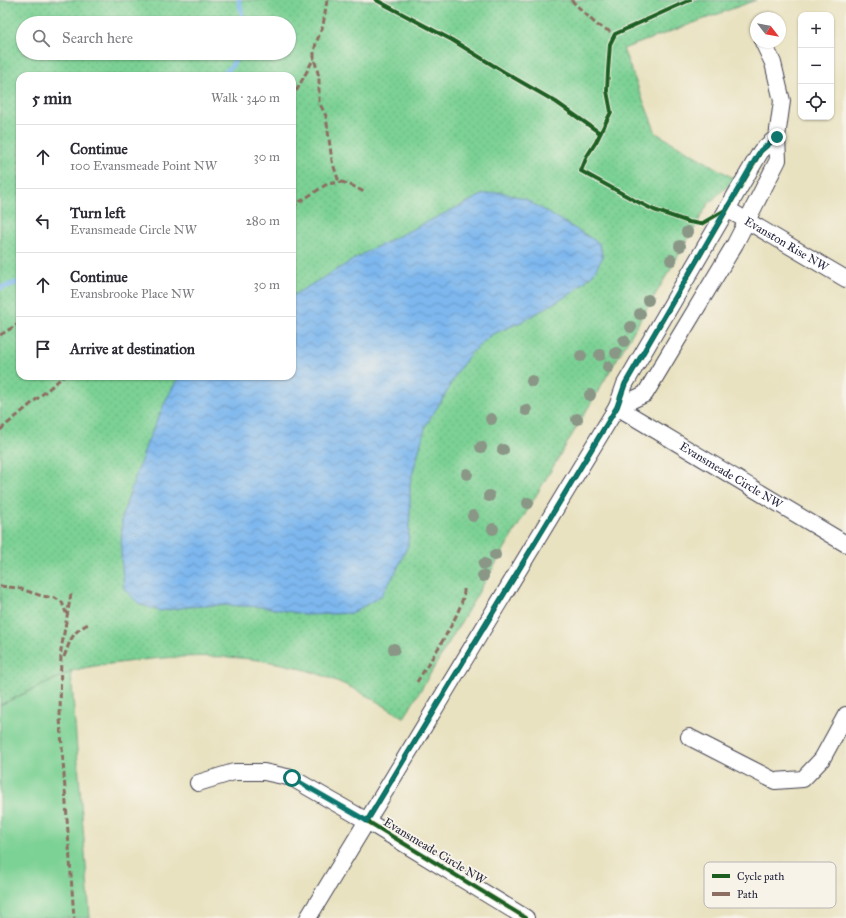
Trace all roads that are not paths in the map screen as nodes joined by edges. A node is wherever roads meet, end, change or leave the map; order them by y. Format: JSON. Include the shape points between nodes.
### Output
{"nodes":[{"id":1,"x":766,"y":48,"type":"edge"},
{"id":2,"x":777,"y":137,"type":"junction"},
{"id":3,"x":727,"y":209,"type":"junction"},
{"id":4,"x":748,"y":221,"type":"junction"},
{"id":5,"x":846,"y":280,"type":"edge"},
{"id":6,"x":617,"y":407,"type":"junction"},
{"id":7,"x":846,"y":544,"type":"edge"},
{"id":8,"x":846,"y":714,"type":"edge"},
{"id":9,"x":689,"y":737,"type":"dead end"},
{"id":10,"x":198,"y":783,"type":"dead end"},
{"id":11,"x":367,"y":821,"type":"junction"},
{"id":12,"x":308,"y":918,"type":"edge"},
{"id":13,"x":526,"y":918,"type":"edge"}],
"edges":[{"from":1,"to":2,"type":"street","via":[[773,63],[782,101]]},
{"from":2,"to":3,"type":"street","name":"Evansmeade Circle NW","via":[[760,151]]},
{"from":2,"to":4,"type":"street","via":[[778,160]]},
{"from":3,"to":4,"type":"street","name":"Evanston Rise NW"},
{"from":3,"to":6,"type":"street","name":"Evansmeade Circle NW","via":[[625,384]]},
{"from":4,"to":5,"type":"street","name":"Evanston Rise NW"},
{"from":4,"to":6,"type":"street","via":[[645,394]]},
{"from":6,"to":7,"type":"street","name":"Evansmeade Circle NW"},
{"from":6,"to":11,"type":"street","name":"Evansmeade Circle NW"},
{"from":8,"to":9,"type":"street","via":[[822,759],[803,779],[775,781]]},
{"from":10,"to":11,"type":"street","via":[[234,772],[264,772],[292,778]]},
{"from":11,"to":12,"type":"street"},
{"from":11,"to":13,"type":"street","name":"Evansmeade Circle NW"}]}
